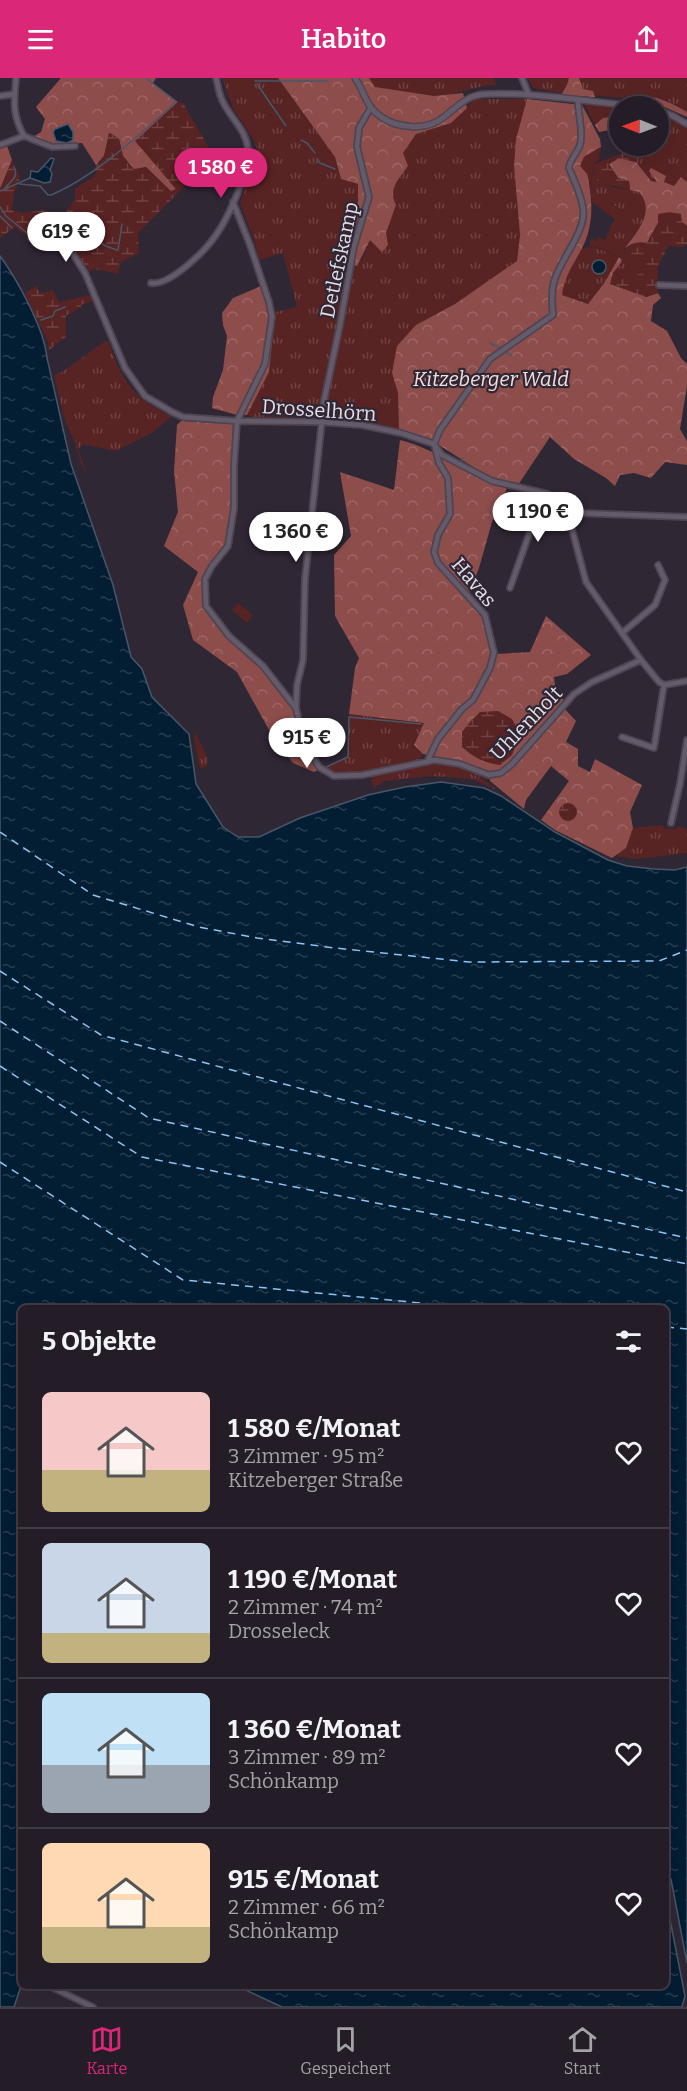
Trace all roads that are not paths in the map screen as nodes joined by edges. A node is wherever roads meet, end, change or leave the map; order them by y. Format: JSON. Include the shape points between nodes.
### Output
{"nodes":[{"id":1,"x":16,"y":78,"type":"edge"},
{"id":2,"x":216,"y":78,"type":"edge"},
{"id":3,"x":355,"y":78,"type":"edge"},
{"id":4,"x":522,"y":78,"type":"edge"},
{"id":5,"x":15,"y":94,"type":"junction"},
{"id":6,"x":529,"y":95,"type":"junction"},
{"id":7,"x":0,"y":96,"type":"edge"},
{"id":8,"x":578,"y":101,"type":"junction"},
{"id":9,"x":609,"y":104,"type":"edge"},
{"id":10,"x":371,"y":107,"type":"junction"},
{"id":11,"x":669,"y":116,"type":"edge"},
{"id":12,"x":686,"y":124,"type":"edge"},
{"id":13,"x":24,"y":136,"type":"junction"},
{"id":14,"x":0,"y":146,"type":"edge"},
{"id":15,"x":75,"y":146,"type":"dead end"},
{"id":16,"x":233,"y":202,"type":"junction"},
{"id":17,"x":31,"y":238,"type":"dead end"},
{"id":18,"x":151,"y":283,"type":"dead end"},
{"id":19,"x":659,"y":285,"type":"dead end"},
{"id":20,"x":687,"y":286,"type":"edge"},
{"id":21,"x":237,"y":421,"type":"junction"},
{"id":22,"x":322,"y":422,"type":"junction"},
{"id":23,"x":434,"y":444,"type":"junction"},
{"id":24,"x":536,"y":491,"type":"junction"},
{"id":25,"x":562,"y":506,"type":"junction"},
{"id":26,"x":578,"y":513,"type":"junction"},
{"id":27,"x":569,"y":518,"type":"junction"},
{"id":28,"x":687,"y":518,"type":"edge"},
{"id":29,"x":658,"y":565,"type":"dead end"},
{"id":30,"x":510,"y":588,"type":"dead end"},
{"id":31,"x":622,"y":633,"type":"junction"},
{"id":32,"x":641,"y":660,"type":"junction"},
{"id":33,"x":687,"y":681,"type":"edge"},
{"id":34,"x":665,"y":685,"type":"junction"},
{"id":35,"x":296,"y":708,"type":"junction"},
{"id":36,"x":622,"y":737,"type":"dead end"},
{"id":37,"x":687,"y":740,"type":"edge"},
{"id":38,"x":427,"y":762,"type":"junction"},
{"id":39,"x":671,"y":823,"type":"dead end"},
{"id":40,"x":55,"y":1989,"type":"edge"},
{"id":41,"x":93,"y":2007,"type":"edge"}],
"edges":[{"from":1,"to":5,"type":"street"},
{"from":2,"to":16,"type":"street","via":[[222,100],[245,135],[248,148],[246,168]]},
{"from":3,"to":10,"type":"street"},
{"from":4,"to":6,"type":"street"},
{"from":5,"to":7,"type":"street"},
{"from":5,"to":13,"type":"street","via":[[16,121]]},
{"from":6,"to":8,"type":"street"},
{"from":6,"to":10,"type":"street","via":[[476,95],[443,118],[409,127],[390,122]]},
{"from":8,"to":9,"type":"street"},
{"from":8,"to":23,"type":"street","via":[[582,133],[569,168],[584,209],[554,282],[553,315],[490,359]]},
{"from":10,"to":22,"type":"street","name":"Detlefskamp","via":[[359,128],[357,147],[369,197],[354,246]]},
{"from":11,"to":12,"type":"street"},
{"from":13,"to":14,"type":"street"},
{"from":13,"to":15,"type":"street","via":[[52,147]]},
{"from":16,"to":18,"type":"street","via":[[217,234],[193,260],[159,283]]},
{"from":16,"to":21,"type":"street","via":[[272,317],[265,364]]},
{"from":17,"to":21,"type":"street","name":"Drosselhörn","via":[[62,246],[73,254],[125,368],[145,396],[183,417]]},
{"from":19,"to":20,"type":"street"},
{"from":21,"to":22,"type":"street","name":"Drosselhörn"},
{"from":21,"to":35,"type":"street","via":[[234,507],[228,546],[205,579],[206,606],[230,636],[263,666]]},
{"from":22,"to":23,"type":"street","name":"Drosselhörn","via":[[400,432]]},
{"from":22,"to":35,"type":"street","name":"Detlefskamp"},
{"from":23,"to":24,"type":"street","name":"Drosselhörn","via":[[442,455],[492,481]]},
{"from":23,"to":38,"type":"street","name":"Havas","via":[[448,478],[450,514],[434,552],[438,563],[485,615],[494,653],[473,700],[438,740]]},
{"from":24,"to":25,"type":"street","name":"Drosselhörn","via":[[548,494]]},
{"from":24,"to":30,"type":"street","via":[[533,523]]},
{"from":25,"to":26,"type":"street"},
{"from":25,"to":27,"type":"street","name":"Drosselhörn"},
{"from":26,"to":27,"type":"street"},
{"from":26,"to":28,"type":"street"},
{"from":27,"to":31,"type":"street","name":"Drosselhörn","via":[[586,582]]},
{"from":29,"to":31,"type":"street","via":[[665,580],[655,605]]},
{"from":31,"to":32,"type":"street","name":"Drosselhörn"},
{"from":32,"to":34,"type":"street","name":"Drosselhörn"},
{"from":32,"to":38,"type":"street","name":"Uhlenholt","via":[[574,694],[501,773],[489,775],[449,761]]},
{"from":33,"to":34,"type":"street"},
{"from":34,"to":36,"type":"street","via":[[654,748]]},
{"from":35,"to":38,"type":"street","via":[[304,741],[322,770],[337,777]]},
{"from":37,"to":39,"type":"street"},
{"from":40,"to":41,"type":"street"}]}
